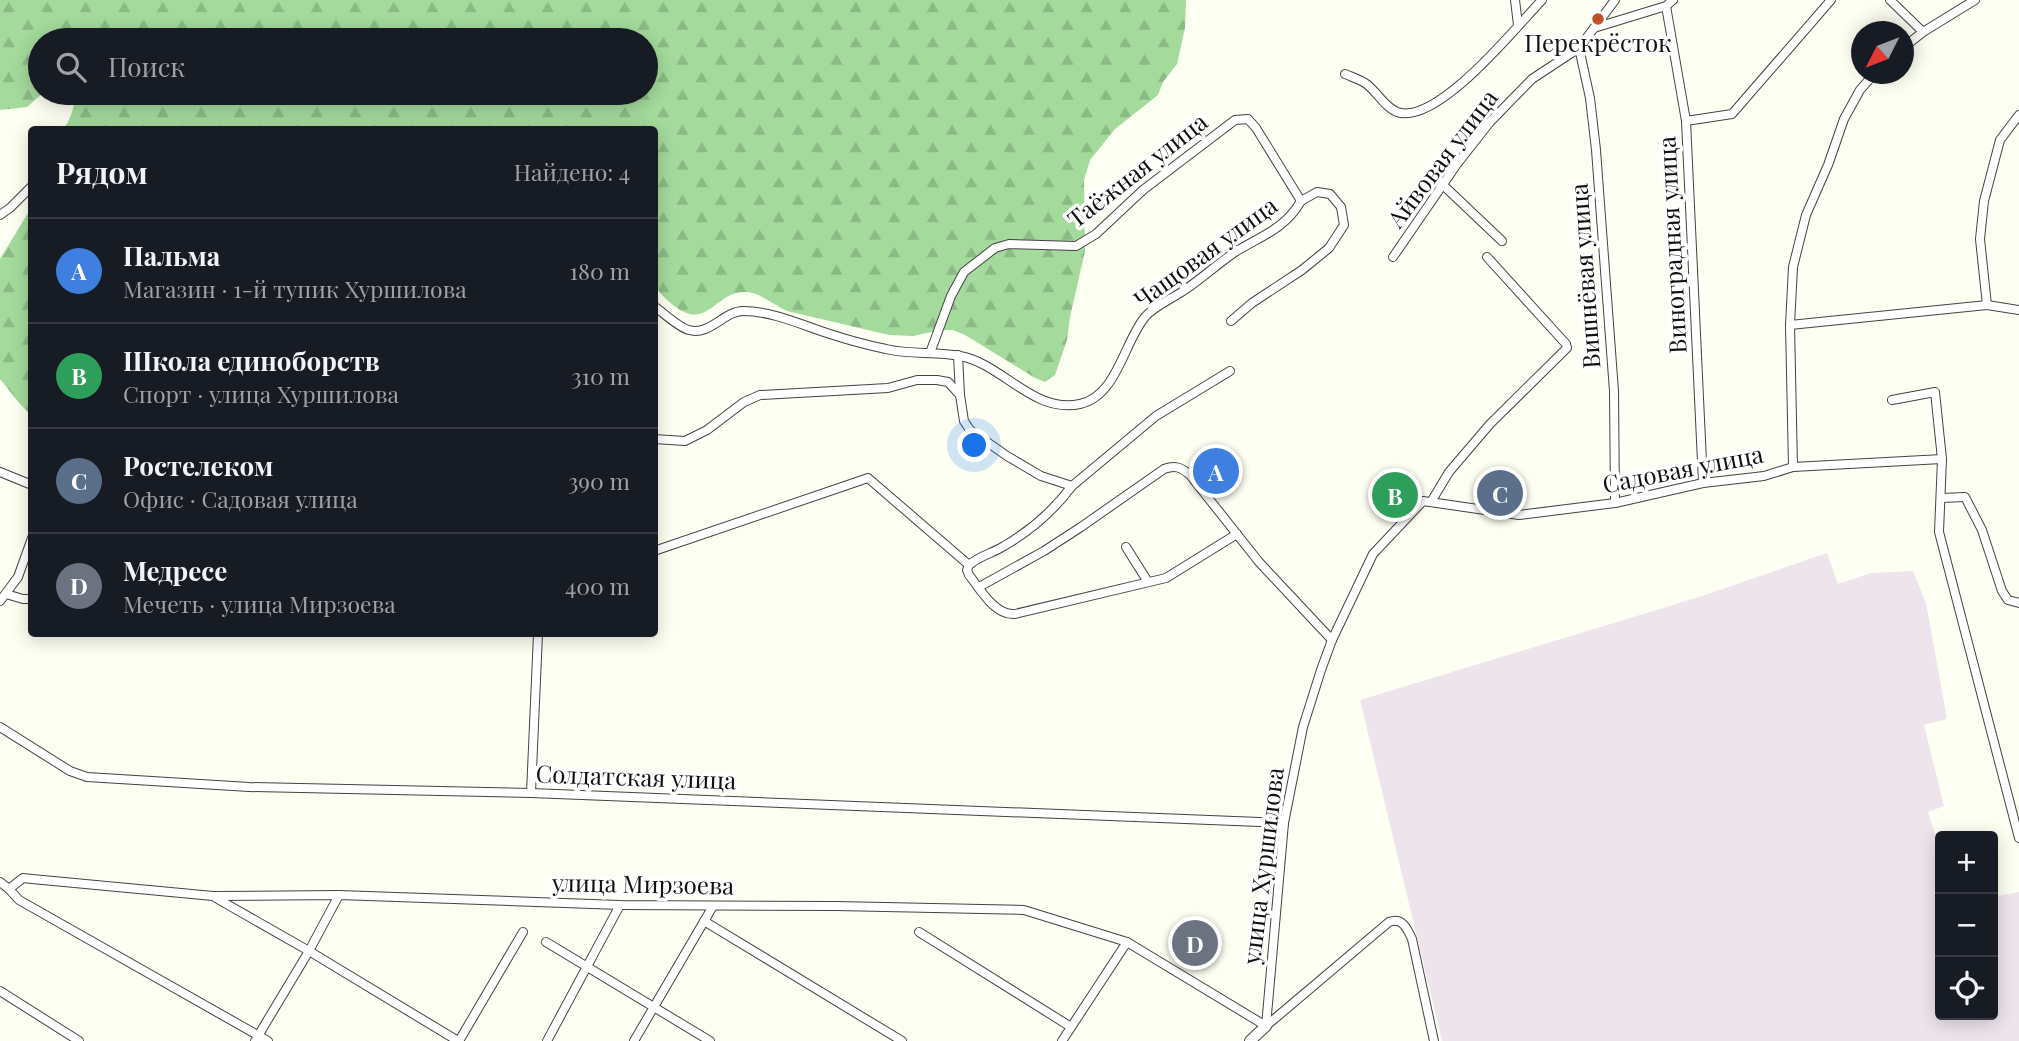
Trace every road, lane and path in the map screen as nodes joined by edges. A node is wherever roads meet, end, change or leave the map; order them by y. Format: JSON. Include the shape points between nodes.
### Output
{"nodes":[{"id":1,"x":1514,"y":0,"type":"edge"},
{"id":2,"x":1542,"y":0,"type":"edge"},
{"id":3,"x":1615,"y":0,"type":"edge"},
{"id":4,"x":1831,"y":0,"type":"edge"},
{"id":5,"x":1890,"y":0,"type":"edge"},
{"id":6,"x":1975,"y":0,"type":"edge"},
{"id":7,"x":1670,"y":3,"type":"edge"},
{"id":8,"x":1518,"y":25,"type":"junction"},
{"id":9,"x":1594,"y":28,"type":"junction"},
{"id":10,"x":1923,"y":32,"type":"junction"},
{"id":11,"x":1914,"y":39,"type":"edge"},
{"id":12,"x":1579,"y":48,"type":"junction"},
{"id":13,"x":1345,"y":74,"type":"dead end"},
{"id":14,"x":1865,"y":84,"type":"edge"},
{"id":15,"x":2019,"y":115,"type":"edge"},
{"id":16,"x":1686,"y":121,"type":"junction"},
{"id":17,"x":1443,"y":185,"type":"junction"},
{"id":18,"x":28,"y":190,"type":"edge"},
{"id":19,"x":1301,"y":201,"type":"junction"},
{"id":20,"x":0,"y":215,"type":"edge"},
{"id":21,"x":1502,"y":241,"type":"dead end"},
{"id":22,"x":1393,"y":257,"type":"dead end"},
{"id":23,"x":1487,"y":257,"type":"dead end"},
{"id":24,"x":1987,"y":305,"type":"junction"},
{"id":25,"x":658,"y":309,"type":"edge"},
{"id":26,"x":2019,"y":310,"type":"edge"},
{"id":27,"x":1231,"y":321,"type":"dead end"},
{"id":28,"x":1790,"y":325,"type":"junction"},
{"id":29,"x":930,"y":353,"type":"junction"},
{"id":30,"x":958,"y":355,"type":"junction"},
{"id":31,"x":1230,"y":370,"type":"dead end"},
{"id":32,"x":961,"y":396,"type":"junction"},
{"id":33,"x":1892,"y":400,"type":"dead end"},
{"id":34,"x":658,"y":439,"type":"edge"},
{"id":35,"x":1942,"y":459,"type":"junction"},
{"id":36,"x":1793,"y":467,"type":"junction"},
{"id":37,"x":0,"y":472,"type":"edge"},
{"id":38,"x":28,"y":483,"type":"edge"},
{"id":39,"x":1703,"y":483,"type":"junction"},
{"id":40,"x":1072,"y":486,"type":"junction"},
{"id":41,"x":1941,"y":498,"type":"junction"},
{"id":42,"x":1431,"y":502,"type":"junction"},
{"id":43,"x":1615,"y":503,"type":"junction"},
{"id":44,"x":1237,"y":534,"type":"junction"},
{"id":45,"x":1126,"y":547,"type":"dead end"},
{"id":46,"x":28,"y":549,"type":"edge"},
{"id":47,"x":658,"y":550,"type":"edge"},
{"id":48,"x":969,"y":565,"type":"junction"},
{"id":49,"x":1148,"y":582,"type":"junction"},
{"id":50,"x":979,"y":587,"type":"junction"},
{"id":51,"x":6,"y":594,"type":"junction"},
{"id":52,"x":28,"y":599,"type":"edge"},
{"id":53,"x":0,"y":601,"type":"edge"},
{"id":54,"x":2019,"y":603,"type":"edge"},
{"id":55,"x":538,"y":637,"type":"edge"},
{"id":56,"x":1332,"y":640,"type":"junction"},
{"id":57,"x":0,"y":727,"type":"edge"},
{"id":58,"x":531,"y":793,"type":"junction"},
{"id":59,"x":1284,"y":823,"type":"junction"},
{"id":60,"x":2019,"y":838,"type":"edge"},
{"id":61,"x":0,"y":882,"type":"edge"},
{"id":62,"x":9,"y":889,"type":"junction"},
{"id":63,"x":339,"y":895,"type":"junction"},
{"id":64,"x":213,"y":896,"type":"junction"},
{"id":65,"x":620,"y":905,"type":"junction"},
{"id":66,"x":713,"y":906,"type":"junction"},
{"id":67,"x":704,"y":921,"type":"junction"},
{"id":68,"x":523,"y":932,"type":"dead end"},
{"id":69,"x":919,"y":932,"type":"dead end"},
{"id":70,"x":546,"y":942,"type":"dead end"},
{"id":71,"x":1127,"y":942,"type":"junction"},
{"id":72,"x":309,"y":951,"type":"junction"},
{"id":73,"x":587,"y":966,"type":"junction"},
{"id":74,"x":0,"y":991,"type":"edge"},
{"id":75,"x":654,"y":1007,"type":"junction"},
{"id":76,"x":1266,"y":1026,"type":"junction"},
{"id":77,"x":1071,"y":1027,"type":"junction"},
{"id":78,"x":257,"y":1038,"type":"edge"},
{"id":79,"x":79,"y":1041,"type":"edge"},
{"id":80,"x":268,"y":1041,"type":"edge"},
{"id":81,"x":458,"y":1041,"type":"edge"},
{"id":82,"x":547,"y":1041,"type":"edge"},
{"id":83,"x":634,"y":1041,"type":"edge"},
{"id":84,"x":710,"y":1041,"type":"edge"},
{"id":85,"x":902,"y":1041,"type":"edge"},
{"id":86,"x":1062,"y":1041,"type":"edge"},
{"id":87,"x":1250,"y":1041,"type":"edge"},
{"id":88,"x":1434,"y":1041,"type":"edge"}],
"edges":[{"from":1,"to":8,"type":"street"},
{"from":2,"to":8,"type":"street"},
{"from":3,"to":9,"type":"street","name":"Айвовая улица"},
{"from":4,"to":16,"type":"street","via":[[1732,114]]},
{"from":5,"to":10,"type":"street"},
{"from":6,"to":10,"type":"street"},
{"from":7,"to":9,"type":"street"},
{"from":7,"to":16,"type":"street","name":"Виноградная улица"},
{"from":8,"to":13,"type":"street","via":[[1460,86],[1410,114],[1395,112],[1365,83]]},
{"from":9,"to":12,"type":"street","name":"Айвовая улица"},
{"from":10,"to":11,"type":"street"},
{"from":12,"to":17,"type":"street","name":"Айвовая улица","via":[[1532,79],[1490,122]]},
{"from":12,"to":43,"type":"street","name":"Вишнёвая улица","via":[[1596,150],[1614,391]]},
{"from":14,"to":28,"type":"street","via":[[1844,119],[1806,215],[1793,267]]},
{"from":15,"to":24,"type":"street","via":[[2000,140],[1984,201],[1980,239]]},
{"from":16,"to":39,"type":"street","name":"Виноградная улица"},
{"from":17,"to":21,"type":"street"},
{"from":17,"to":22,"type":"street","name":"Айвовая улица"},
{"from":18,"to":20,"type":"street"},
{"from":19,"to":27,"type":"street","via":[[1317,192],[1330,194],[1341,207],[1344,225],[1329,248]]},
{"from":19,"to":29,"type":"street","name":"Таёжная улица","via":[[1256,128],[1248,119],[1235,120],[1076,246],[1009,244],[995,248],[964,272]]},
{"from":19,"to":30,"type":"street","name":"Чащовая улица","via":[[1276,230],[1236,252],[1145,316],[1113,377],[1084,404],[1067,406],[1040,400],[978,360]]},
{"from":23,"to":42,"type":"street","via":[[1567,348],[1490,424],[1449,471]]},
{"from":24,"to":26,"type":"street"},
{"from":24,"to":28,"type":"street"},
{"from":25,"to":29,"type":"street","name":"Чащовая улица","via":[[688,330],[701,331],[740,311],[780,317],[890,350]]},
{"from":28,"to":36,"type":"street"},
{"from":29,"to":30,"type":"street","name":"Чащовая улица"},
{"from":30,"to":32,"type":"street"},
{"from":31,"to":40,"type":"street","via":[[1156,416]]},
{"from":32,"to":34,"type":"street","via":[[948,383],[937,380],[760,396],[685,441]]},
{"from":32,"to":40,"type":"street","via":[[970,430],[1041,476]]},
{"from":33,"to":35,"type":"street","via":[[1935,392]]},
{"from":35,"to":36,"type":"street","name":"Садовая улица"},
{"from":35,"to":41,"type":"street"},
{"from":36,"to":39,"type":"street","name":"Садовая улица","via":[[1765,476]]},
{"from":37,"to":38,"type":"street"},
{"from":39,"to":43,"type":"street","name":"Садовая улица"},
{"from":40,"to":48,"type":"street","via":[[1027,530]]},
{"from":41,"to":54,"type":"street","via":[[1965,497],[1982,530],[2003,592],[2008,600]]},
{"from":41,"to":60,"type":"street","via":[[1939,533]]},
{"from":42,"to":43,"type":"street","name":"Садовая улица","via":[[1519,515]]},
{"from":42,"to":56,"type":"street","name":"улица Хуршилова","via":[[1423,501],[1373,554]]},
{"from":44,"to":49,"type":"street","via":[[1166,578]]},
{"from":44,"to":50,"type":"street","via":[[1190,475],[1172,466],[1054,545]]},
{"from":44,"to":56,"type":"street"},
{"from":45,"to":49,"type":"street"},
{"from":46,"to":51,"type":"street"},
{"from":47,"to":48,"type":"street","via":[[868,478]]},
{"from":48,"to":50,"type":"street","via":[[969,575]]},
{"from":49,"to":50,"type":"street","via":[[1007,615]]},
{"from":51,"to":52,"type":"street"},
{"from":51,"to":53,"type":"street"},
{"from":55,"to":58,"type":"street"},
{"from":56,"to":59,"type":"street","name":"улица Хуршилова","via":[[1303,727]]},
{"from":57,"to":58,"type":"street","name":"Солдатская улица","via":[[87,778],[249,787]]},
{"from":58,"to":59,"type":"street","name":"Солдатская улица"},
{"from":59,"to":76,"type":"street","name":"улица Хуршилова"},
{"from":61,"to":62,"type":"street"},
{"from":62,"to":64,"type":"street","name":"улица Мирзоева","via":[[23,878]]},
{"from":62,"to":78,"type":"street","via":[[19,900]]},
{"from":63,"to":64,"type":"street","name":"улица Мирзоева"},
{"from":63,"to":65,"type":"street","name":"улица Мирзоева"},
{"from":63,"to":72,"type":"street"},
{"from":64,"to":72,"type":"street"},
{"from":65,"to":66,"type":"street","name":"улица Мирзоева"},
{"from":65,"to":73,"type":"street"},
{"from":66,"to":67,"type":"street"},
{"from":66,"to":71,"type":"street","name":"улица Мирзоева","via":[[1024,910]]},
{"from":67,"to":75,"type":"street"},
{"from":67,"to":85,"type":"street"},
{"from":68,"to":81,"type":"street"},
{"from":69,"to":77,"type":"street"},
{"from":70,"to":73,"type":"street"},
{"from":71,"to":76,"type":"street","name":"улица Мирзоева"},
{"from":71,"to":77,"type":"street"},
{"from":72,"to":78,"type":"street"},
{"from":72,"to":81,"type":"street"},
{"from":73,"to":75,"type":"street"},
{"from":73,"to":82,"type":"street"},
{"from":74,"to":79,"type":"street"},
{"from":75,"to":83,"type":"street"},
{"from":75,"to":84,"type":"street"},
{"from":76,"to":87,"type":"street"},
{"from":76,"to":88,"type":"street","via":[[1394,920],[1407,927],[1412,939]]},
{"from":77,"to":86,"type":"street"},
{"from":78,"to":80,"type":"street"}]}
